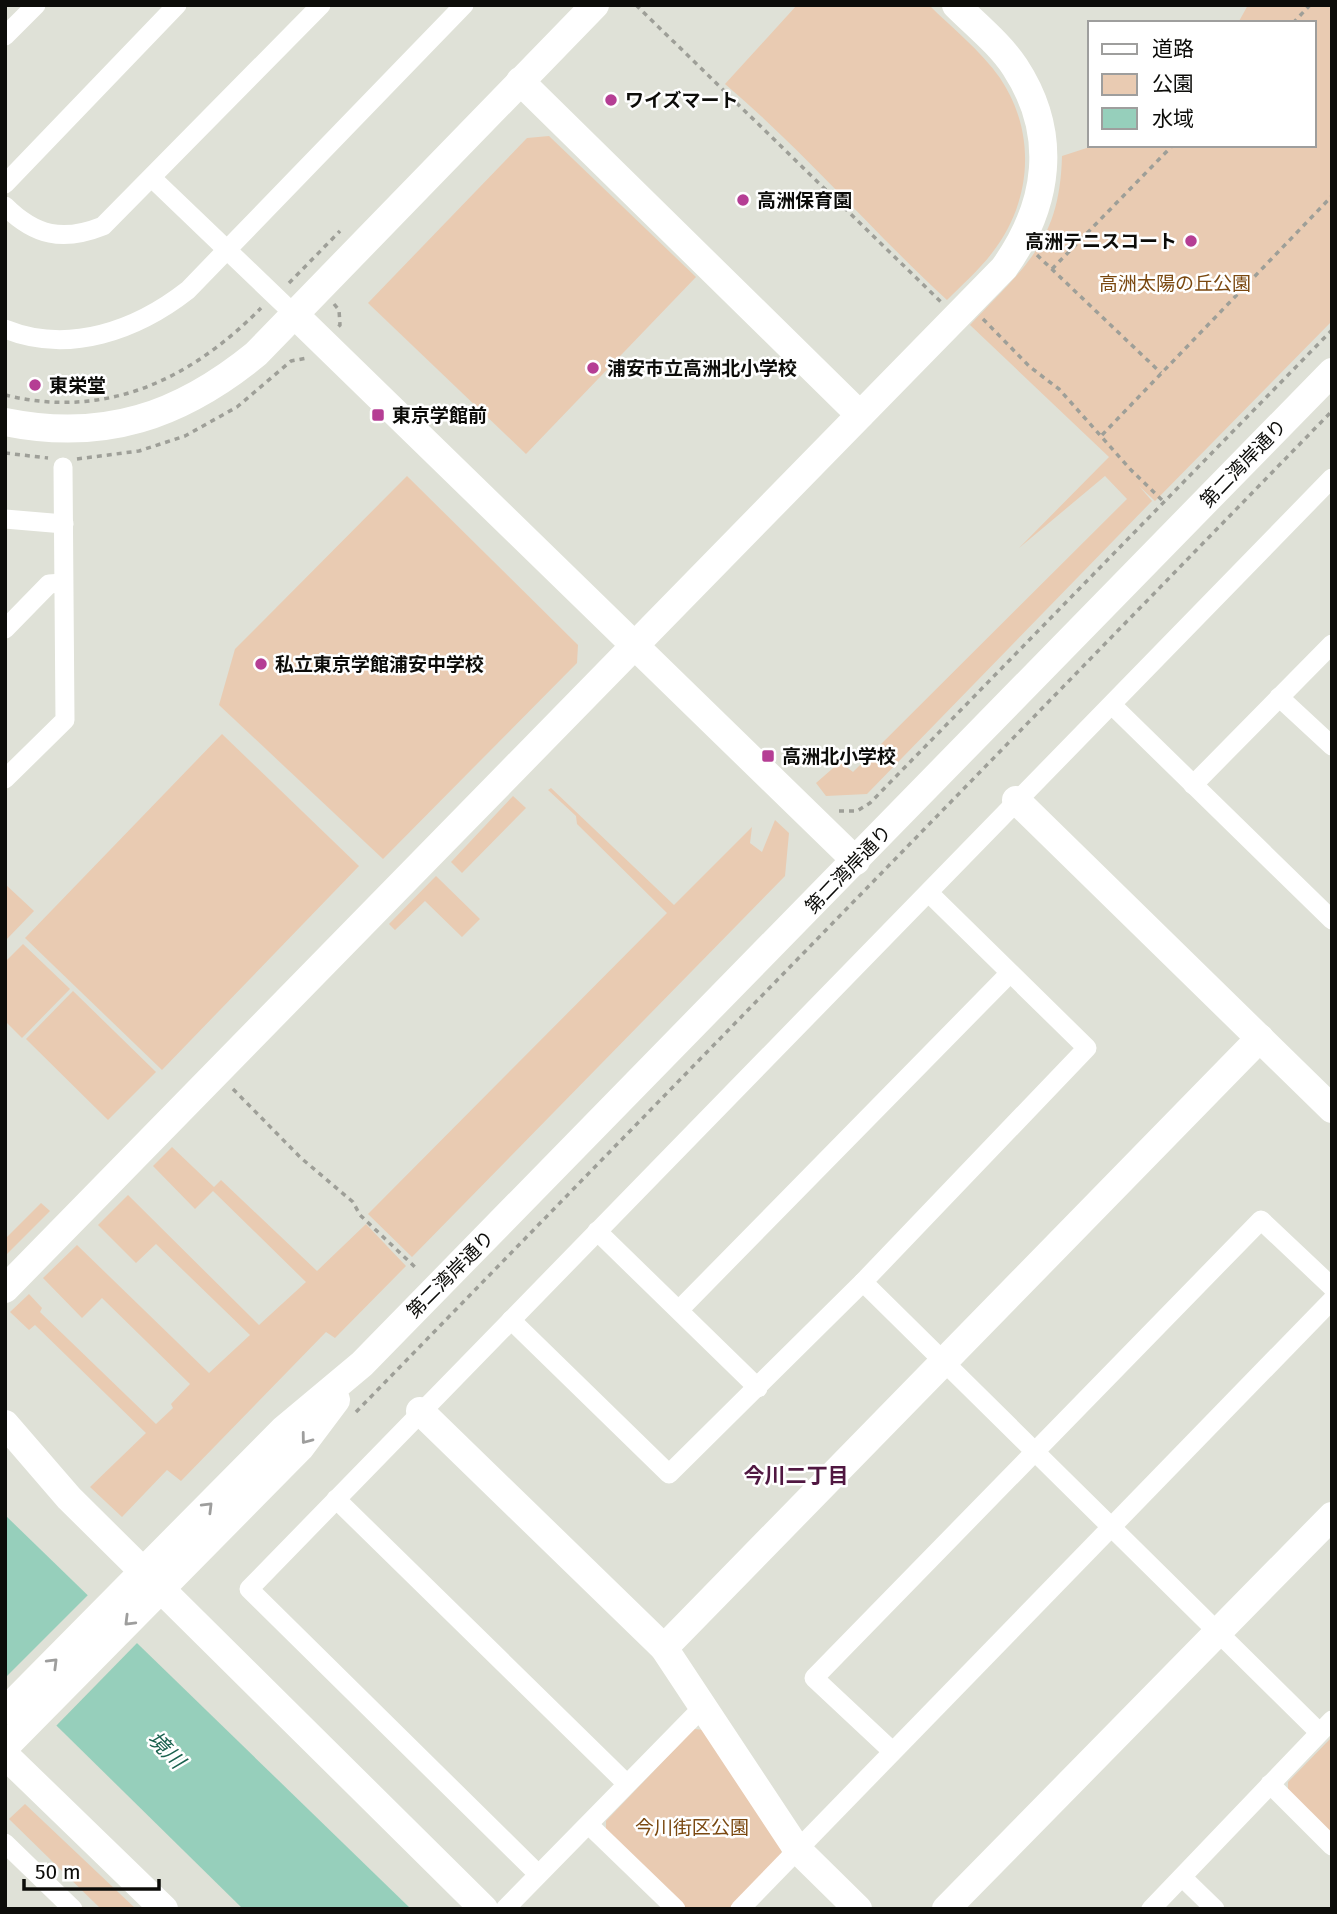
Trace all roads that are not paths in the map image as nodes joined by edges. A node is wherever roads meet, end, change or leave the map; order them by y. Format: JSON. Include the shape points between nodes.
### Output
{"nodes":[{"id":1,"x":36,"y":5,"type":"edge"},
{"id":2,"x":177,"y":5,"type":"edge"},
{"id":3,"x":321,"y":5,"type":"edge"},
{"id":4,"x":464,"y":5,"type":"edge"},
{"id":5,"x":595,"y":5,"type":"edge"},
{"id":6,"x":956,"y":5,"type":"edge"},
{"id":7,"x":5,"y":36,"type":"edge"},
{"id":8,"x":520,"y":81,"type":"junction"},
{"id":9,"x":152,"y":178,"type":"junction"},
{"id":10,"x":5,"y":184,"type":"edge"},
{"id":11,"x":5,"y":206,"type":"edge"},
{"id":12,"x":227,"y":248,"type":"junction"},
{"id":13,"x":295,"y":315,"type":"junction"},
{"id":14,"x":5,"y":329,"type":"edge"},
{"id":15,"x":1332,"y":372,"type":"edge"},
{"id":16,"x":860,"y":415,"type":"junction"},
{"id":17,"x":5,"y":422,"type":"edge"},
{"id":18,"x":63,"y":467,"type":"dead end"},
{"id":19,"x":1332,"y":478,"type":"edge"},
{"id":20,"x":5,"y":519,"type":"edge"},
{"id":21,"x":64,"y":524,"type":"junction"},
{"id":22,"x":63,"y":583,"type":"junction"},
{"id":23,"x":5,"y":629,"type":"edge"},
{"id":24,"x":634,"y":644,"type":"junction"},
{"id":25,"x":1332,"y":644,"type":"edge"},
{"id":26,"x":1279,"y":697,"type":"junction"},
{"id":27,"x":1112,"y":705,"type":"junction"},
{"id":28,"x":1332,"y":746,"type":"edge"},
{"id":29,"x":5,"y":779,"type":"edge"},
{"id":30,"x":1193,"y":785,"type":"junction"},
{"id":31,"x":1016,"y":800,"type":"junction"},
{"id":32,"x":856,"y":861,"type":"junction"},
{"id":33,"x":929,"y":893,"type":"junction"},
{"id":34,"x":1332,"y":920,"type":"edge"},
{"id":35,"x":1010,"y":973,"type":"junction"},
{"id":36,"x":1260,"y":1038,"type":"junction"},
{"id":37,"x":1332,"y":1109,"type":"edge"},
{"id":38,"x":597,"y":1231,"type":"junction"},
{"id":39,"x":863,"y":1282,"type":"junction"},
{"id":40,"x":1332,"y":1287,"type":"edge"},
{"id":41,"x":5,"y":1289,"type":"edge"},
{"id":42,"x":1332,"y":1300,"type":"edge"},
{"id":43,"x":680,"y":1309,"type":"junction"},
{"id":44,"x":511,"y":1320,"type":"junction"},
{"id":45,"x":943,"y":1361,"type":"junction"},
{"id":46,"x":362,"y":1364,"type":"junction"},
{"id":47,"x":758,"y":1388,"type":"junction"},
{"id":48,"x":420,"y":1411,"type":"junction"},
{"id":49,"x":5,"y":1424,"type":"edge"},
{"id":50,"x":1034,"y":1450,"type":"junction"},
{"id":51,"x":336,"y":1499,"type":"junction"},
{"id":52,"x":1332,"y":1516,"type":"edge"},
{"id":53,"x":1111,"y":1528,"type":"junction"},
{"id":54,"x":1218,"y":1632,"type":"junction"},
{"id":55,"x":664,"y":1648,"type":"junction"},
{"id":56,"x":702,"y":1708,"type":"junction"},
{"id":57,"x":5,"y":1711,"type":"edge"},
{"id":58,"x":1326,"y":1726,"type":"edge"},
{"id":59,"x":5,"y":1747,"type":"edge"},
{"id":60,"x":892,"y":1751,"type":"junction"},
{"id":61,"x":5,"y":1755,"type":"edge"},
{"id":62,"x":626,"y":1783,"type":"junction"},
{"id":63,"x":1270,"y":1784,"type":"junction"},
{"id":64,"x":589,"y":1825,"type":"junction"},
{"id":65,"x":5,"y":1843,"type":"edge"},
{"id":66,"x":1332,"y":1846,"type":"edge"},
{"id":67,"x":797,"y":1849,"type":"junction"},
{"id":68,"x":538,"y":1874,"type":"junction"},
{"id":69,"x":1182,"y":1877,"type":"junction"},
{"id":70,"x":74,"y":1909,"type":"edge"},
{"id":71,"x":164,"y":1909,"type":"edge"},
{"id":72,"x":484,"y":1909,"type":"edge"},
{"id":73,"x":505,"y":1909,"type":"edge"},
{"id":74,"x":676,"y":1909,"type":"edge"},
{"id":75,"x":740,"y":1909,"type":"edge"},
{"id":76,"x":858,"y":1909,"type":"edge"},
{"id":77,"x":946,"y":1909,"type":"edge"},
{"id":78,"x":1151,"y":1909,"type":"edge"},
{"id":79,"x":1215,"y":1909,"type":"edge"}],
"edges":[{"from":1,"to":7,"type":"street"},
{"from":2,"to":10,"type":"street"},
{"from":3,"to":9,"type":"street"},
{"from":4,"to":12,"type":"street"},
{"from":5,"to":8,"type":"street"},
{"from":6,"to":16,"type":"street","via":[[1014,66],[1035,100],[1043,126],[1040,192],[1033,218],[1004,268]]},
{"from":8,"to":13,"type":"street"},
{"from":8,"to":16,"type":"street"},
{"from":9,"to":11,"type":"street","via":[[103,226],[76,235],[30,228]]},
{"from":9,"to":12,"type":"street"},
{"from":12,"to":13,"type":"street"},
{"from":12,"to":14,"type":"street","via":[[179,297],[153,316],[123,329],[93,337],[61,338]]},
{"from":13,"to":17,"type":"street","via":[[226,379],[179,406],[129,422],[80,430]]},
{"from":13,"to":24,"type":"street"},
{"from":15,"to":32,"type":"street","name":"第二湾岸通り"},
{"from":16,"to":24,"type":"street"},
{"from":18,"to":21,"type":"street"},
{"from":19,"to":27,"type":"street"},
{"from":20,"to":21,"type":"street"},
{"from":21,"to":22,"type":"street"},
{"from":22,"to":23,"type":"street","via":[[49,584]]},
{"from":22,"to":29,"type":"street","via":[[65,720]]},
{"from":24,"to":32,"type":"street"},
{"from":24,"to":41,"type":"street"},
{"from":25,"to":26,"type":"street"},
{"from":26,"to":28,"type":"street"},
{"from":26,"to":30,"type":"street"},
{"from":27,"to":30,"type":"street"},
{"from":27,"to":31,"type":"street"},
{"from":30,"to":34,"type":"street"},
{"from":31,"to":33,"type":"street"},
{"from":31,"to":36,"type":"street"},
{"from":32,"to":46,"type":"street","name":"第二湾岸通り"},
{"from":33,"to":35,"type":"street"},
{"from":33,"to":38,"type":"street"},
{"from":35,"to":39,"type":"street","via":[[1087,1048]]},
{"from":35,"to":43,"type":"street"},
{"from":36,"to":37,"type":"street"},
{"from":36,"to":45,"type":"street"},
{"from":38,"to":43,"type":"street"},
{"from":38,"to":44,"type":"street"},
{"from":39,"to":45,"type":"street"},
{"from":39,"to":47,"type":"street"},
{"from":40,"to":50,"type":"street","via":[[1261,1220]]},
{"from":42,"to":53,"type":"street"},
{"from":43,"to":47,"type":"street"},
{"from":44,"to":47,"type":"street","via":[[669,1474]]},
{"from":44,"to":48,"type":"street"},
{"from":45,"to":50,"type":"street"},
{"from":45,"to":55,"type":"street"},
{"from":57,"to":46,"type":"street","name":"第二湾岸通り","one_way":true,"via":[[283,1430]]},
{"from":46,"to":59,"type":"street","name":"第二湾岸通り","one_way":true,"via":[[300,1448]]},
{"from":48,"to":51,"type":"street"},
{"from":48,"to":55,"type":"street"},
{"from":49,"to":72,"type":"street","via":[[69,1498]]},
{"from":50,"to":53,"type":"street"},
{"from":50,"to":60,"type":"street","via":[[814,1678]]},
{"from":51,"to":62,"type":"street"},
{"from":51,"to":68,"type":"street","via":[[249,1589]]},
{"from":52,"to":54,"type":"street"},
{"from":53,"to":54,"type":"street"},
{"from":53,"to":60,"type":"street"},
{"from":54,"to":58,"type":"street"},
{"from":54,"to":77,"type":"street"},
{"from":55,"to":56,"type":"street"},
{"from":56,"to":62,"type":"street"},
{"from":56,"to":67,"type":"street"},
{"from":58,"to":63,"type":"street"},
{"from":60,"to":67,"type":"street"},
{"from":61,"to":71,"type":"street"},
{"from":62,"to":64,"type":"street"},
{"from":63,"to":66,"type":"street"},
{"from":63,"to":69,"type":"street"},
{"from":64,"to":68,"type":"street"},
{"from":64,"to":74,"type":"street"},
{"from":65,"to":70,"type":"street"},
{"from":67,"to":75,"type":"street"},
{"from":67,"to":76,"type":"street"},
{"from":68,"to":73,"type":"street"},
{"from":69,"to":78,"type":"street"},
{"from":69,"to":79,"type":"street"}]}
